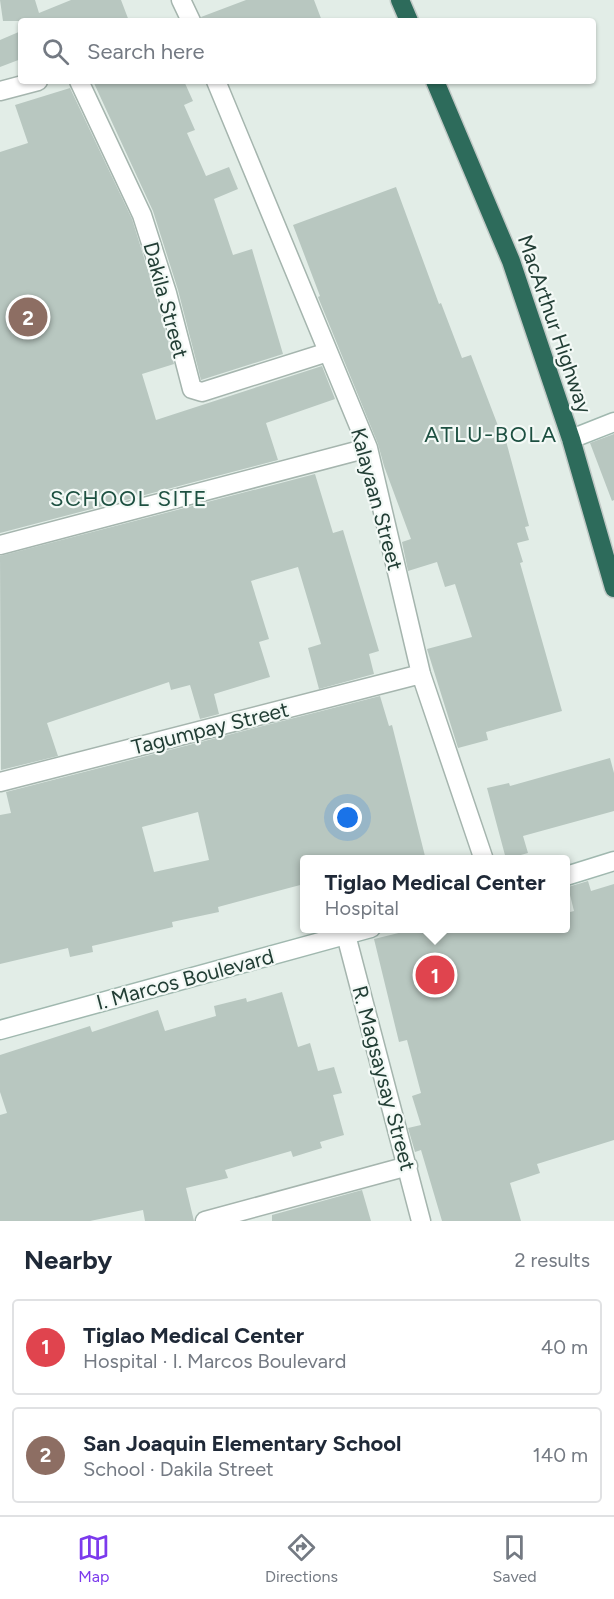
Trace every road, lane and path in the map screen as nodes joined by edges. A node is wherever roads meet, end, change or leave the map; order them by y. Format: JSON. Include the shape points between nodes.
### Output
{"nodes":[{"id":1,"x":182,"y":0,"type":"edge"},
{"id":2,"x":400,"y":0,"type":"edge"},
{"id":3,"x":189,"y":18,"type":"edge"},
{"id":4,"x":408,"y":18,"type":"edge"},
{"id":5,"x":27,"y":84,"type":"edge"},
{"id":6,"x":80,"y":84,"type":"edge"},
{"id":7,"x":217,"y":84,"type":"edge"},
{"id":8,"x":436,"y":84,"type":"edge"},
{"id":9,"x":0,"y":91,"type":"edge"},
{"id":10,"x":328,"y":352,"type":"junction"},
{"id":11,"x":614,"y":422,"type":"edge"},
{"id":12,"x":571,"y":439,"type":"junction"},
{"id":13,"x":368,"y":448,"type":"junction"},
{"id":14,"x":0,"y":545,"type":"edge"},
{"id":15,"x":614,"y":588,"type":"edge"},
{"id":16,"x":421,"y":674,"type":"junction"},
{"id":17,"x":0,"y":782,"type":"edge"},
{"id":18,"x":482,"y":855,"type":"edge"},
{"id":19,"x":614,"y":861,"type":"edge"},
{"id":20,"x":570,"y":875,"type":"edge"},
{"id":21,"x":353,"y":933,"type":"edge"},
{"id":22,"x":346,"y":935,"type":"junction"},
{"id":23,"x":0,"y":1030,"type":"edge"},
{"id":24,"x":408,"y":1166,"type":"junction"},
{"id":25,"x":205,"y":1221,"type":"edge"},
{"id":26,"x":421,"y":1221,"type":"edge"}],
"edges":[{"from":1,"to":3,"type":"street"},
{"from":2,"to":4,"type":"highway"},
{"from":5,"to":9,"type":"street"},
{"from":6,"to":10,"type":"street","name":"Dakila Street","via":[[142,215],[192,388],[202,392]]},
{"from":7,"to":10,"type":"street","name":"Kalayaan Street"},
{"from":8,"to":12,"type":"highway","name":"MacArthur Highway","via":[[511,261]]},
{"from":10,"to":13,"type":"street","name":"Kalayaan Street"},
{"from":11,"to":12,"type":"street"},
{"from":12,"to":15,"type":"highway","name":"MacArthur Highway"},
{"from":13,"to":14,"type":"street"},
{"from":13,"to":16,"type":"street","name":"Kalayaan Street"},
{"from":16,"to":17,"type":"street","name":"Tagumpay Street"},
{"from":16,"to":18,"type":"street","name":"Kalayaan Street"},
{"from":19,"to":20,"type":"street"},
{"from":21,"to":22,"type":"street","name":"I. Marcos Boulevard"},
{"from":22,"to":23,"type":"street","name":"I. Marcos Boulevard"},
{"from":22,"to":24,"type":"street","name":"R. Magsaysay Street"},
{"from":24,"to":25,"type":"street"},
{"from":24,"to":26,"type":"street","name":"R. Magsaysay Street"}]}
